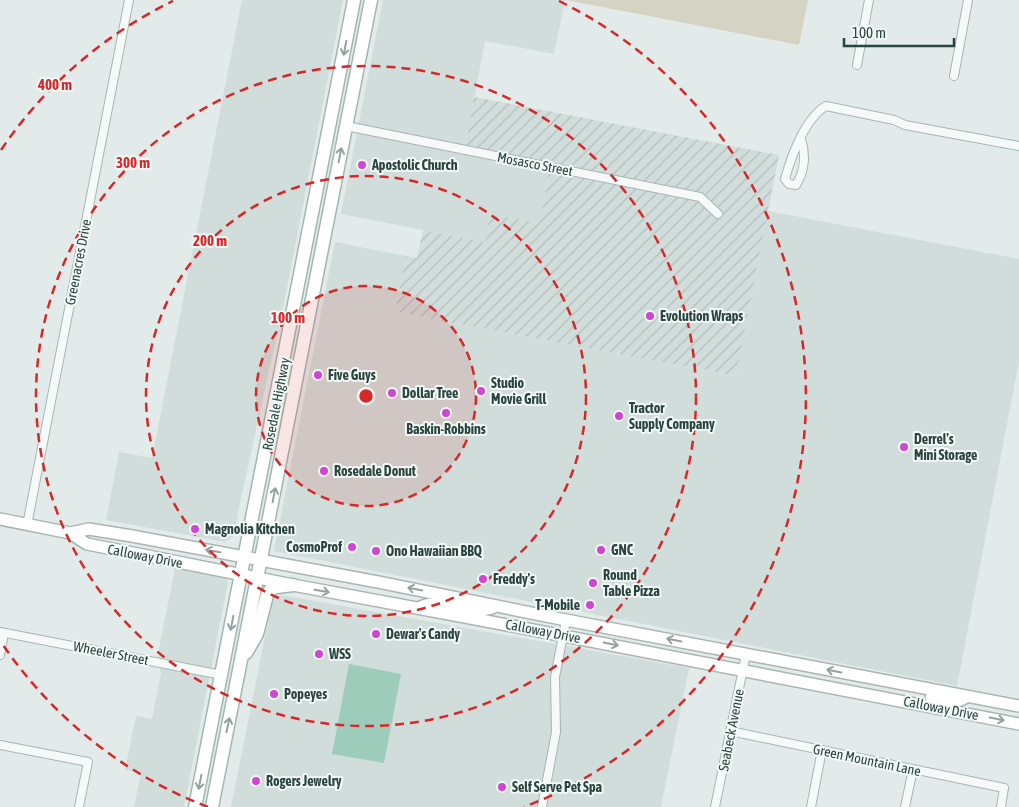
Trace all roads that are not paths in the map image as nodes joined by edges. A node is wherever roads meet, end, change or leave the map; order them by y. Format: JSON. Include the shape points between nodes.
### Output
{"nodes":[{"id":1,"x":129,"y":0,"type":"edge"},
{"id":2,"x":354,"y":0,"type":"edge"},
{"id":3,"x":371,"y":0,"type":"edge"},
{"id":4,"x":869,"y":0,"type":"edge"},
{"id":5,"x":968,"y":0,"type":"edge"},
{"id":6,"x":858,"y":65,"type":"dead end"},
{"id":7,"x":954,"y":76,"type":"dead end"},
{"id":8,"x":346,"y":126,"type":"junction"},
{"id":9,"x":328,"y":136,"type":"junction"},
{"id":10,"x":801,"y":139,"type":"junction"},
{"id":11,"x":1019,"y":146,"type":"edge"},
{"id":12,"x":718,"y":214,"type":"dead end"},
{"id":13,"x":297,"y":292,"type":"junction"},
{"id":14,"x":313,"y":292,"type":"junction"},
{"id":15,"x":298,"y":370,"type":"junction"},
{"id":16,"x":0,"y":519,"type":"edge"},
{"id":17,"x":27,"y":525,"type":"junction"},
{"id":18,"x":70,"y":533,"type":"junction"},
{"id":19,"x":246,"y":557,"type":"junction"},
{"id":20,"x":261,"y":560,"type":"junction"},
{"id":21,"x":242,"y":575,"type":"junction"},
{"id":22,"x":257,"y":578,"type":"junction"},
{"id":23,"x":293,"y":585,"type":"junction"},
{"id":24,"x":502,"y":606,"type":"junction"},
{"id":25,"x":419,"y":608,"type":"junction"},
{"id":26,"x":566,"y":620,"type":"junction"},
{"id":27,"x":2,"y":633,"type":"edge"},
{"id":28,"x":563,"y":635,"type":"junction"},
{"id":29,"x":746,"y":654,"type":"junction"},
{"id":30,"x":0,"y":655,"type":"edge"},
{"id":31,"x":743,"y":670,"type":"junction"},
{"id":32,"x":222,"y":675,"type":"junction"},
{"id":33,"x":238,"y":677,"type":"junction"},
{"id":34,"x":900,"y":684,"type":"junction"},
{"id":35,"x":829,"y":686,"type":"junction"},
{"id":36,"x":966,"y":696,"type":"junction"},
{"id":37,"x":895,"y":699,"type":"junction"},
{"id":38,"x":1019,"y":706,"type":"edge"},
{"id":39,"x":1019,"y":724,"type":"edge"},
{"id":40,"x":730,"y":731,"type":"junction"},
{"id":41,"x":0,"y":745,"type":"edge"},
{"id":42,"x":822,"y":750,"type":"junction"},
{"id":43,"x":913,"y":769,"type":"junction"},
{"id":44,"x":79,"y":807,"type":"edge"},
{"id":45,"x":195,"y":807,"type":"edge"},
{"id":46,"x":212,"y":807,"type":"edge"},
{"id":47,"x":542,"y":807,"type":"edge"},
{"id":48,"x":715,"y":807,"type":"edge"},
{"id":49,"x":811,"y":807,"type":"edge"},
{"id":50,"x":905,"y":807,"type":"edge"},
{"id":51,"x":1001,"y":807,"type":"edge"}],
"edges":[{"from":1,"to":17,"type":"street","name":"Greenacres Drive"},
{"from":2,"to":9,"type":"main road","name":"Rosedale Highway","one_way":true},
{"from":3,"to":8,"type":"main road","name":"Rosedale Highway"},
{"from":4,"to":6,"type":"street"},
{"from":5,"to":7,"type":"street"},
{"from":8,"to":12,"type":"street","name":"Mosasco Street","via":[[700,198]]},
{"from":14,"to":8,"type":"main road","name":"Rosedale Highway","one_way":true},
{"from":9,"to":13,"type":"main road","name":"Rosedale Highway"},
{"from":9,"to":14,"type":"main road","via":[[326,188],[308,279]]},
{"from":10,"to":10,"type":"street","via":[[786,173],[785,179],[789,184],[796,185],[800,179],[804,161]]},
{"from":10,"to":11,"type":"street","via":[[809,122],[826,106],[905,125]]},
{"from":13,"to":15,"type":"main road","via":[[304,297],[297,345]]},
{"from":13,"to":19,"type":"main road","name":"Rosedale Highway"},
{"from":14,"to":15,"type":"main road","name":"Rosedale Highway"},
{"from":20,"to":15,"type":"main road","name":"Rosedale Highway","one_way":true},
{"from":16,"to":17,"type":"main road","name":"Calloway Drive"},
{"from":17,"to":18,"type":"main road","name":"Calloway Drive"},
{"from":19,"to":18,"type":"main road","name":"Calloway Drive","one_way":true,"via":[[89,529]]},
{"from":18,"to":21,"type":"main road","name":"Calloway Drive","via":[[87,544]]},
{"from":19,"to":20,"type":"main road","name":"Calloway Drive"},
{"from":19,"to":21,"type":"main road","name":"Rosedale Highway"},
{"from":20,"to":22,"type":"main road","name":"Rosedale Highway"},
{"from":24,"to":20,"type":"main road","name":"Calloway Drive","one_way":true},
{"from":21,"to":22,"type":"main road","name":"Calloway Drive"},
{"from":21,"to":32,"type":"main road","name":"Rosedale Highway","one_way":true},
{"from":22,"to":23,"type":"main road","name":"Calloway Drive"},
{"from":22,"to":33,"type":"main road","name":"Rosedale Highway"},
{"from":23,"to":25,"type":"main road","name":"Calloway Drive","one_way":true},
{"from":23,"to":33,"type":"main road","via":[[271,589],[267,595],[257,634]]},
{"from":24,"to":25,"type":"main road","via":[[475,610],[438,602]]},
{"from":24,"to":26,"type":"main road","name":"Calloway Drive"},
{"from":25,"to":28,"type":"main road","name":"Calloway Drive"},
{"from":26,"to":28,"type":"street"},
{"from":29,"to":26,"type":"main road","name":"Calloway Drive","one_way":true},
{"from":27,"to":30,"type":"street"},
{"from":27,"to":32,"type":"street","name":"Wheeler Street"},
{"from":28,"to":31,"type":"main road","name":"Calloway Drive","one_way":true},
{"from":28,"to":47,"type":"street","via":[[555,677],[558,720]]},
{"from":29,"to":31,"type":"street","name":"Seabeck Avenue"},
{"from":34,"to":29,"type":"main road","name":"Calloway Drive","one_way":true},
{"from":31,"to":35,"type":"main road","name":"Calloway Drive"},
{"from":31,"to":40,"type":"street","name":"Seabeck Avenue"},
{"from":32,"to":45,"type":"main road","name":"Rosedale Highway","one_way":true},
{"from":46,"to":33,"type":"main road","name":"Rosedale Highway","one_way":true},
{"from":34,"to":35,"type":"main road","via":[[894,689],[851,683]]},
{"from":34,"to":36,"type":"main road","name":"Calloway Drive"},
{"from":35,"to":37,"type":"main road","name":"Calloway Drive"},
{"from":36,"to":37,"type":"main road","via":[[960,701],[950,702],[917,696]]},
{"from":36,"to":38,"type":"main road","name":"Calloway Drive"},
{"from":37,"to":39,"type":"main road","name":"Calloway Drive","one_way":true},
{"from":40,"to":42,"type":"street","name":"Green Mountain Lane"},
{"from":40,"to":48,"type":"street","name":"Seabeck Avenue"},
{"from":41,"to":44,"type":"street","via":[[88,762]]},
{"from":42,"to":43,"type":"street","name":"Green Mountain Lane"},
{"from":42,"to":49,"type":"street"},
{"from":43,"to":50,"type":"street"},
{"from":43,"to":51,"type":"street","name":"Green Mountain Lane","via":[[1004,788]]}]}
